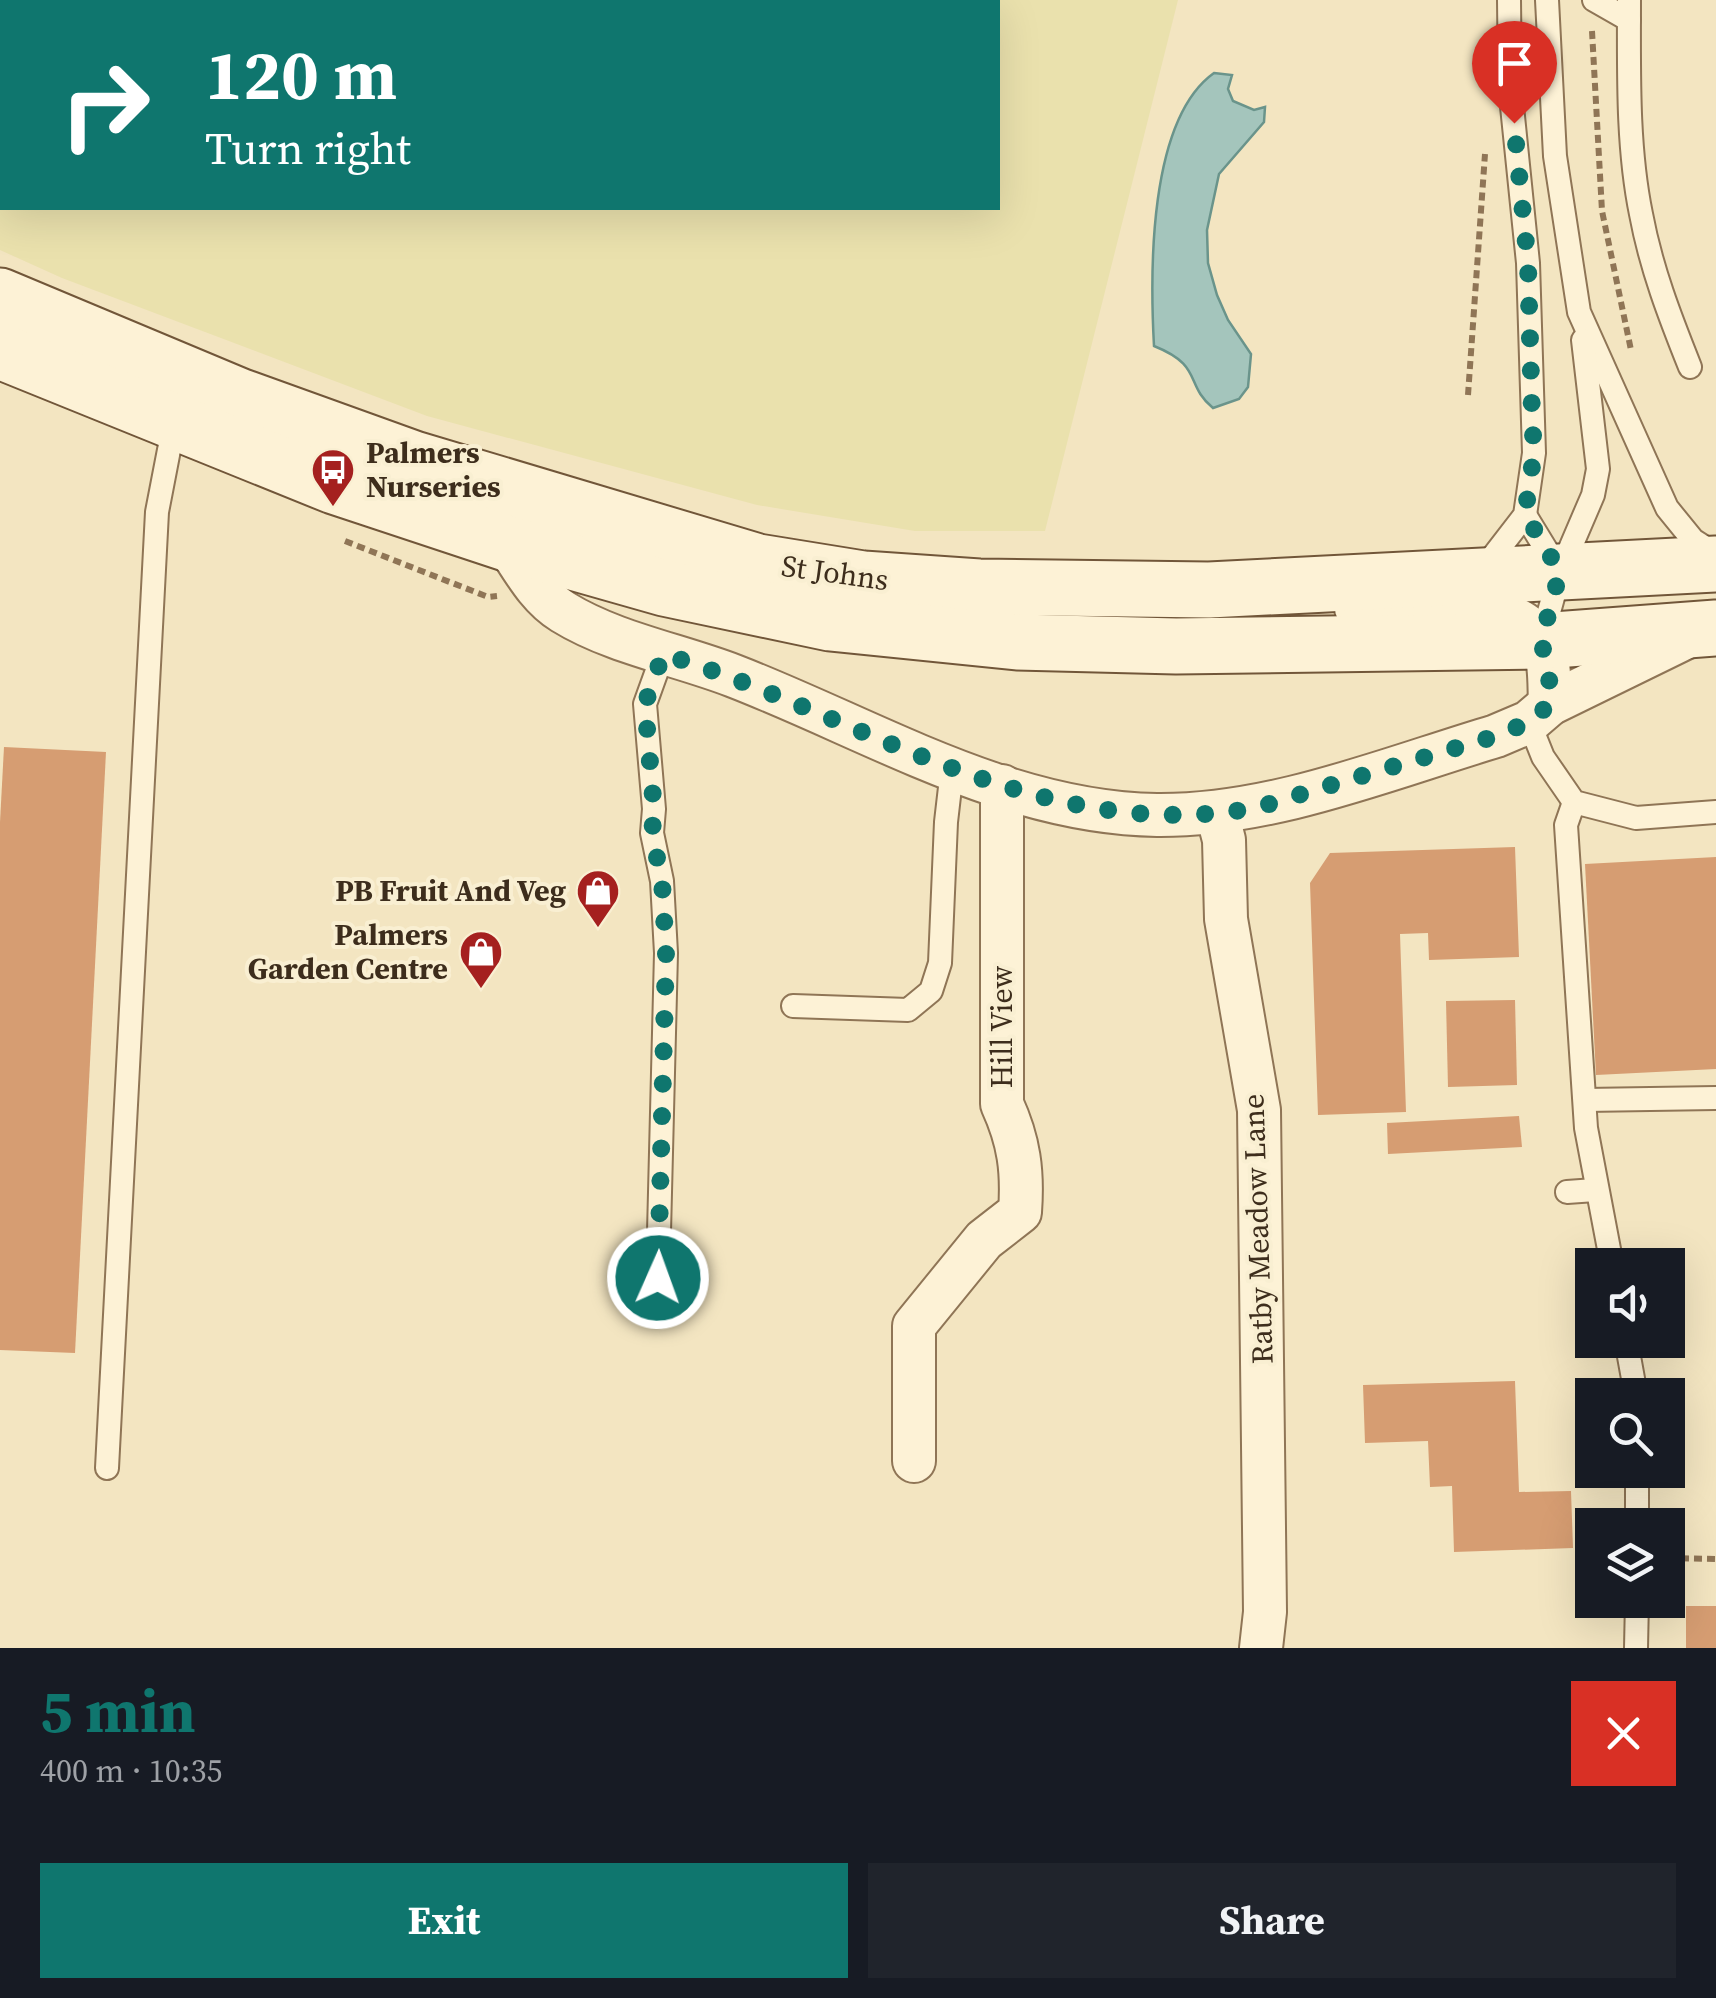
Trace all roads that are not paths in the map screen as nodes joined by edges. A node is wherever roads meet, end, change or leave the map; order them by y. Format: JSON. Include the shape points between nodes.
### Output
{"nodes":[{"id":1,"x":1509,"y":0,"type":"edge"},
{"id":2,"x":1547,"y":0,"type":"edge"},
{"id":3,"x":1593,"y":9,"type":"edge"},
{"id":4,"x":1629,"y":10,"type":"edge"},
{"id":5,"x":0,"y":296,"type":"edge"},
{"id":6,"x":1580,"y":312,"type":"junction"},
{"id":7,"x":0,"y":350,"type":"edge"},
{"id":8,"x":1690,"y":367,"type":"dead end"},
{"id":9,"x":174,"y":424,"type":"junction"},
{"id":10,"x":1525,"y":514,"type":"junction"},
{"id":11,"x":506,"y":543,"type":"junction"},
{"id":12,"x":1716,"y":554,"type":"edge"},
{"id":13,"x":1716,"y":564,"type":"edge"},
{"id":14,"x":1560,"y":572,"type":"junction"},
{"id":15,"x":1479,"y":574,"type":"junction"},
{"id":16,"x":1210,"y":590,"type":"junction"},
{"id":17,"x":1710,"y":628,"type":"edge"},
{"id":18,"x":1541,"y":641,"type":"junction"},
{"id":19,"x":663,"y":654,"type":"junction"},
{"id":20,"x":1539,"y":713,"type":"junction"},
{"id":21,"x":952,"y":770,"type":"junction"},
{"id":22,"x":1002,"y":786,"type":"junction"},
{"id":23,"x":1574,"y":802,"type":"junction"},
{"id":24,"x":1217,"y":812,"type":"junction"},
{"id":25,"x":1716,"y":812,"type":"edge"},
{"id":26,"x":793,"y":1006,"type":"dead end"},
{"id":27,"x":1716,"y":1098,"type":"edge"},
{"id":28,"x":1585,"y":1100,"type":"junction"},
{"id":29,"x":1595,"y":1190,"type":"junction"},
{"id":30,"x":1567,"y":1192,"type":"dead end"},
{"id":31,"x":1608,"y":1248,"type":"edge"},
{"id":32,"x":657,"y":1312,"type":"dead end"},
{"id":33,"x":914,"y":1461,"type":"dead end"},
{"id":34,"x":107,"y":1468,"type":"dead end"},
{"id":35,"x":1636,"y":1618,"type":"edge"},
{"id":36,"x":1261,"y":1648,"type":"edge"},
{"id":37,"x":1636,"y":1648,"type":"edge"}],
"edges":[{"from":1,"to":10,"type":"lane","via":[[1534,453]]},
{"from":2,"to":6,"type":"lane","via":[[1555,156]]},
{"from":3,"to":4,"type":"lane"},
{"from":4,"to":8,"type":"lane","via":[[1640,212],[1662,298]]},
{"from":5,"to":16,"type":"main road","name":"St Johns","via":[[238,396],[414,459],[758,562],[940,584]]},
{"from":6,"to":12,"type":"lane","via":[[1667,508],[1693,540]]},
{"from":6,"to":14,"type":"lane","via":[[1598,469]]},
{"from":7,"to":9,"type":"main road","name":"St Johns"},
{"from":9,"to":11,"type":"main road","name":"St Johns"},
{"from":9,"to":34,"type":"lane","via":[[157,512]]},
{"from":10,"to":14,"type":"lane"},
{"from":10,"to":15,"type":"lane"},
{"from":11,"to":18,"type":"main road","name":"St Johns","via":[[664,588],[830,623],[1017,642]]},
{"from":11,"to":19,"type":"street","via":[[538,592],[564,613]]},
{"from":13,"to":14,"type":"main road","name":"St Johns"},
{"from":14,"to":15,"type":"main road","name":"St Johns"},
{"from":14,"to":17,"type":"main road","via":[[1618,605]]},
{"from":14,"to":18,"type":"lane"},
{"from":15,"to":16,"type":"main road","name":"St Johns"},
{"from":16,"to":18,"type":"street","via":[[1289,609],[1483,606]]},
{"from":17,"to":18,"type":"main road","name":"St Johns"},
{"from":17,"to":20,"type":"street"},
{"from":18,"to":20,"type":"street","via":[[1549,672]]},
{"from":19,"to":21,"type":"street","via":[[732,675]]},
{"from":19,"to":32,"type":"lane","via":[[645,704],[666,953]]},
{"from":20,"to":23,"type":"lane","via":[[1543,756]]},
{"from":20,"to":24,"type":"street","via":[[1496,736],[1252,808]]},
{"from":21,"to":22,"type":"street"},
{"from":21,"to":26,"type":"lane","via":[[940,963],[931,992],[908,1010]]},
{"from":22,"to":24,"type":"street","via":[[1100,811]]},
{"from":22,"to":33,"type":"street","name":"Hill View","via":[[1002,1104],[1024,1169],[1020,1212],[984,1240],[914,1326]]},
{"from":23,"to":25,"type":"lane","via":[[1636,818]]},
{"from":23,"to":28,"type":"lane","via":[[1566,825]]},
{"from":24,"to":36,"type":"street","name":"Ratby Meadow Lane","via":[[1226,920],[1260,1110]]},
{"from":27,"to":28,"type":"lane"},
{"from":28,"to":29,"type":"lane"},
{"from":29,"to":30,"type":"lane"},
{"from":29,"to":31,"type":"lane"},
{"from":35,"to":37,"type":"lane"}]}
